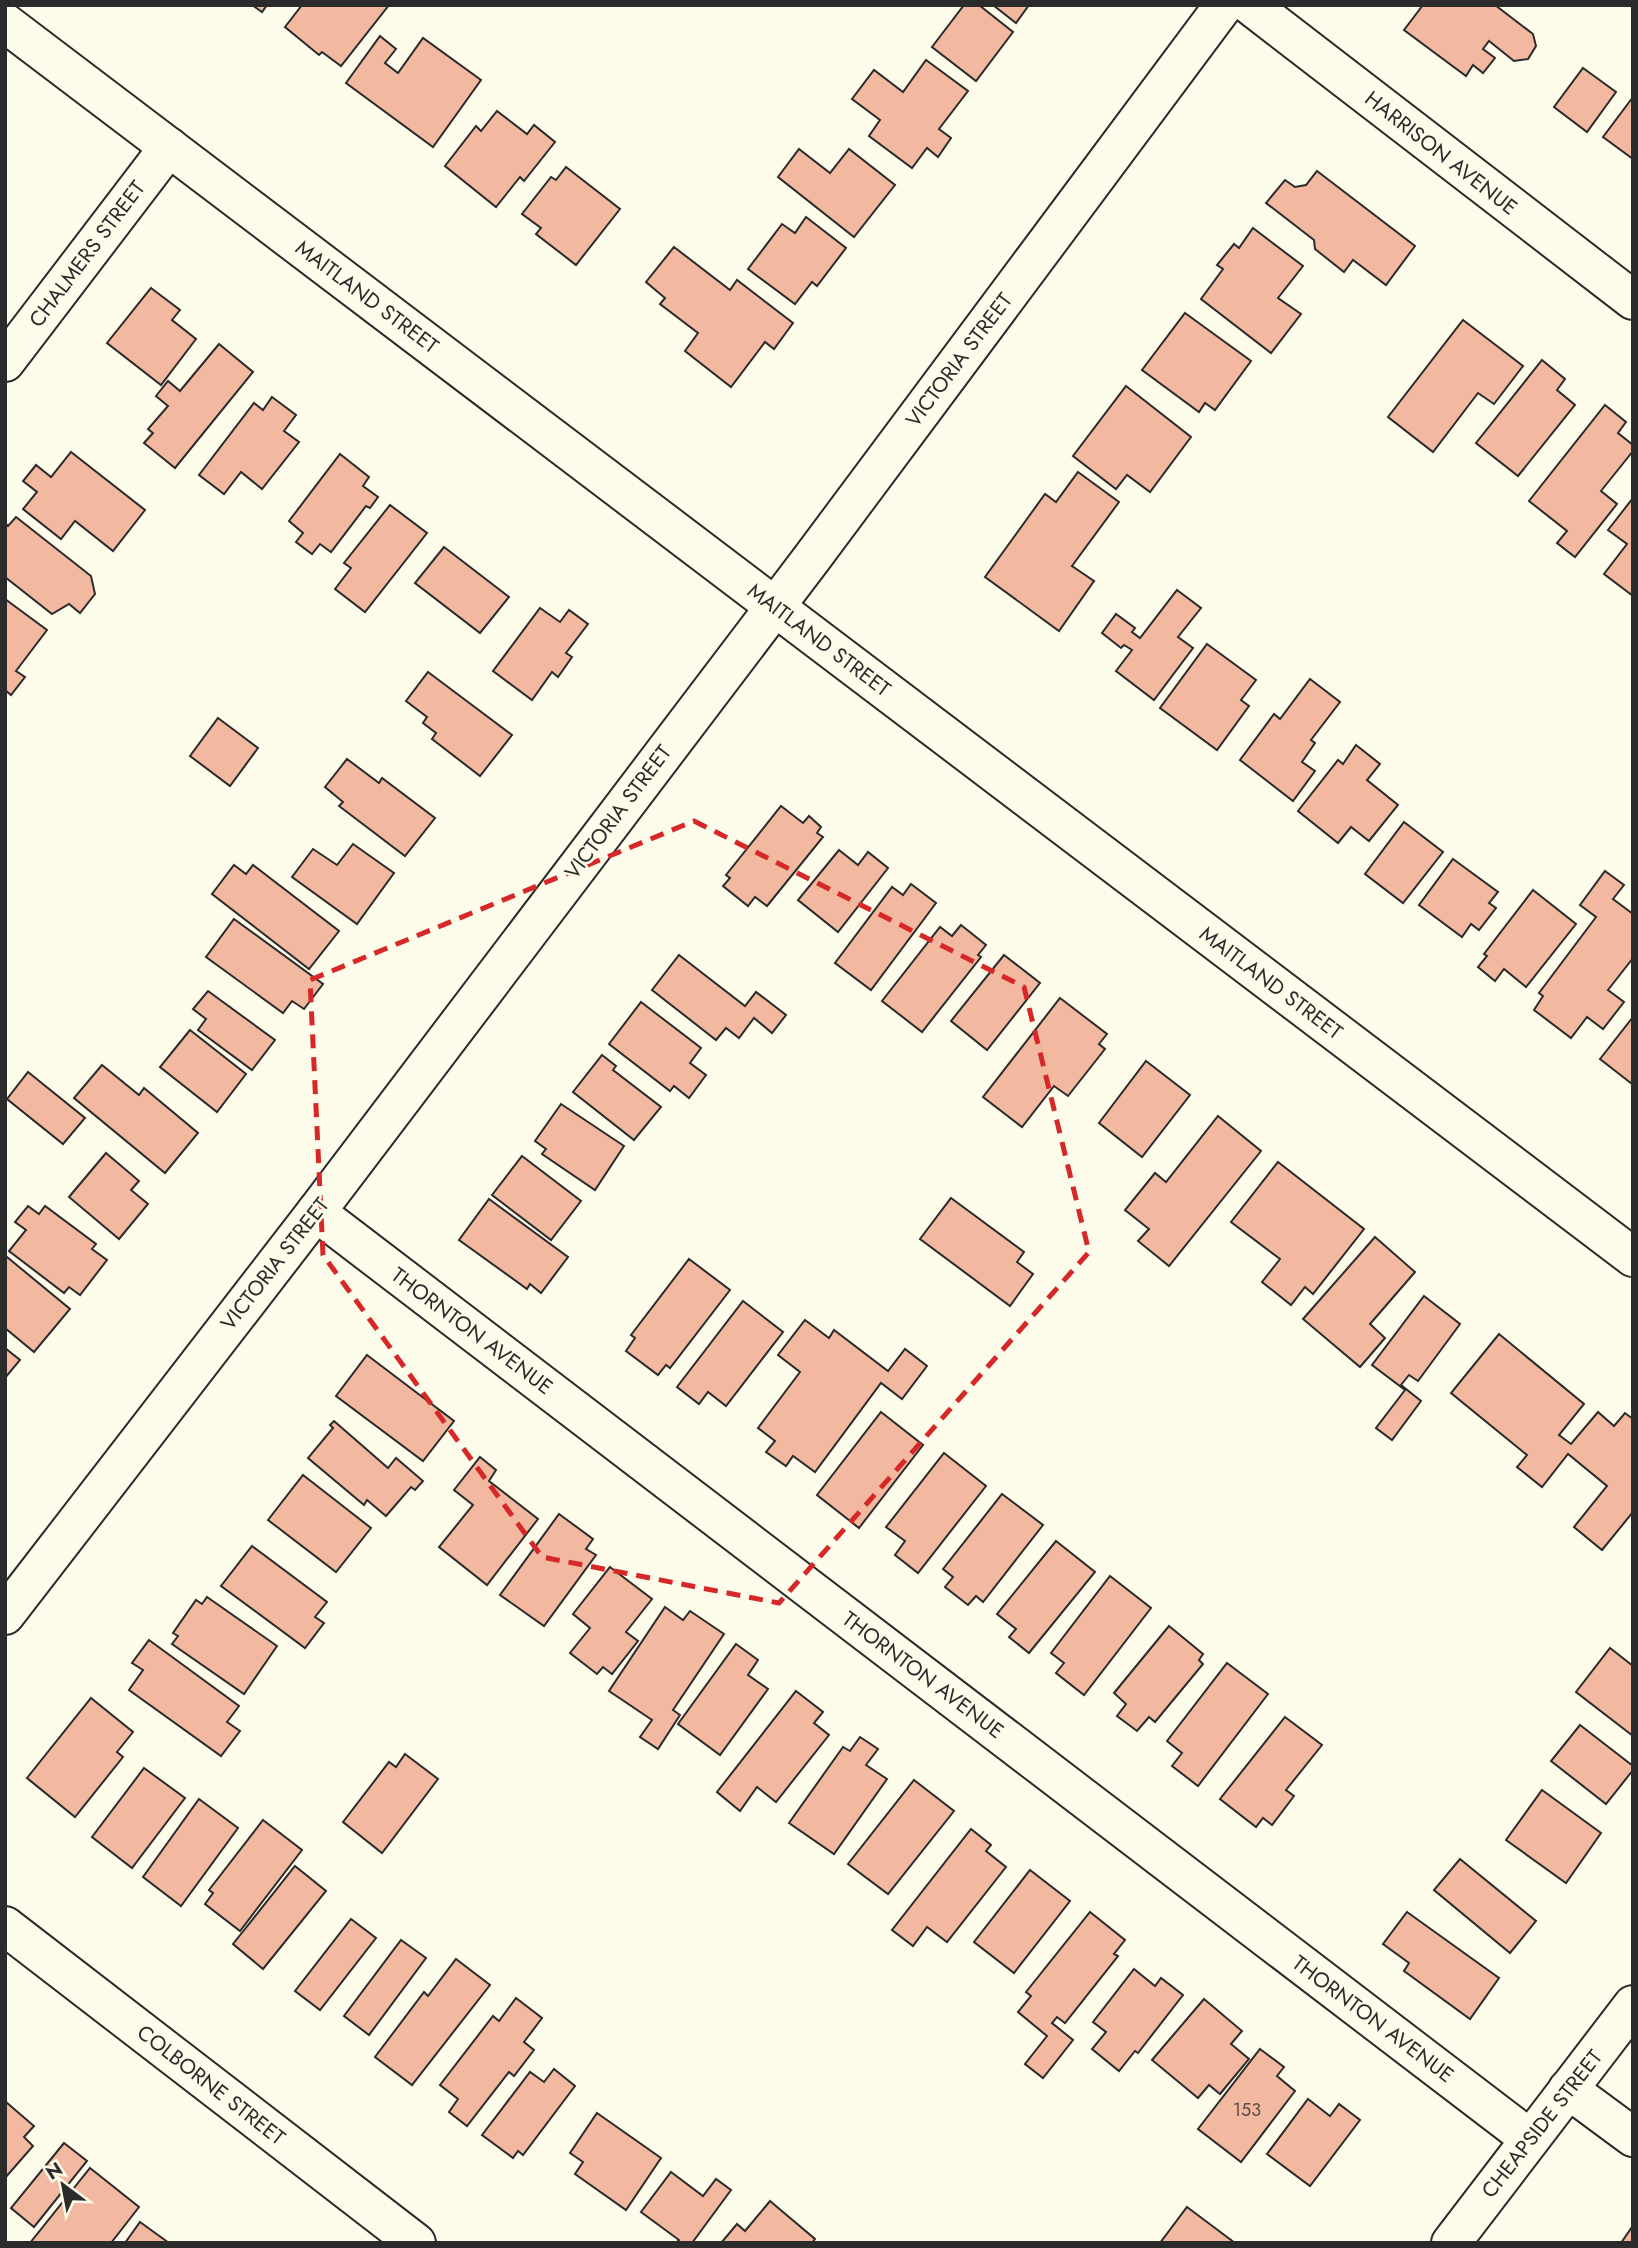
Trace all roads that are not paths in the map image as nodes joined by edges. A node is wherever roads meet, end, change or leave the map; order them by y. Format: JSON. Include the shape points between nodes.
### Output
{"nodes":[{"id":1,"x":1224,"y":5,"type":"edge"},
{"id":2,"x":1250,"y":5,"type":"edge"},
{"id":3,"x":5,"y":23,"type":"edge"},
{"id":4,"x":169,"y":147,"type":"junction"},
{"id":5,"x":1633,"y":300,"type":"edge"},
{"id":6,"x":5,"y":362,"type":"edge"},
{"id":7,"x":774,"y":605,"type":"junction"},
{"id":8,"x":316,"y":1212,"type":"junction"},
{"id":9,"x":1633,"y":1257,"type":"edge"},
{"id":10,"x":5,"y":1615,"type":"edge"},
{"id":11,"x":5,"y":1927,"type":"edge"},
{"id":12,"x":1633,"y":2005,"type":"edge"},
{"id":13,"x":1569,"y":2089,"type":"junction"},
{"id":14,"x":1633,"y":2137,"type":"edge"},
{"id":15,"x":1530,"y":2139,"type":"junction"},
{"id":16,"x":416,"y":2243,"type":"edge"},
{"id":17,"x":1451,"y":2243,"type":"edge"}],
"edges":[{"from":1,"to":7,"type":"street","name":"VICTORIA STREET"},
{"from":2,"to":5,"type":"street","name":"HARRISON AVENUE"},
{"from":3,"to":4,"type":"street","name":"MAITLAND STREET"},
{"from":4,"to":6,"type":"street","name":"CHALMERS STREET"},
{"from":4,"to":7,"type":"street","name":"MAITLAND STREET"},
{"from":7,"to":8,"type":"street","name":"VICTORIA STREET"},
{"from":7,"to":9,"type":"street","name":"MAITLAND STREET"},
{"from":8,"to":10,"type":"street","name":"VICTORIA STREET"},
{"from":8,"to":15,"type":"street","name":"THORNTON AVENUE"},
{"from":11,"to":16,"type":"street","name":"COLBORNE STREET"},
{"from":12,"to":13,"type":"street","name":"CHEAPSIDE STREET"},
{"from":13,"to":14,"type":"street"},
{"from":13,"to":15,"type":"street","name":"CHEAPSIDE STREET"},
{"from":15,"to":17,"type":"street","name":"CHEAPSIDE STREET"}]}
